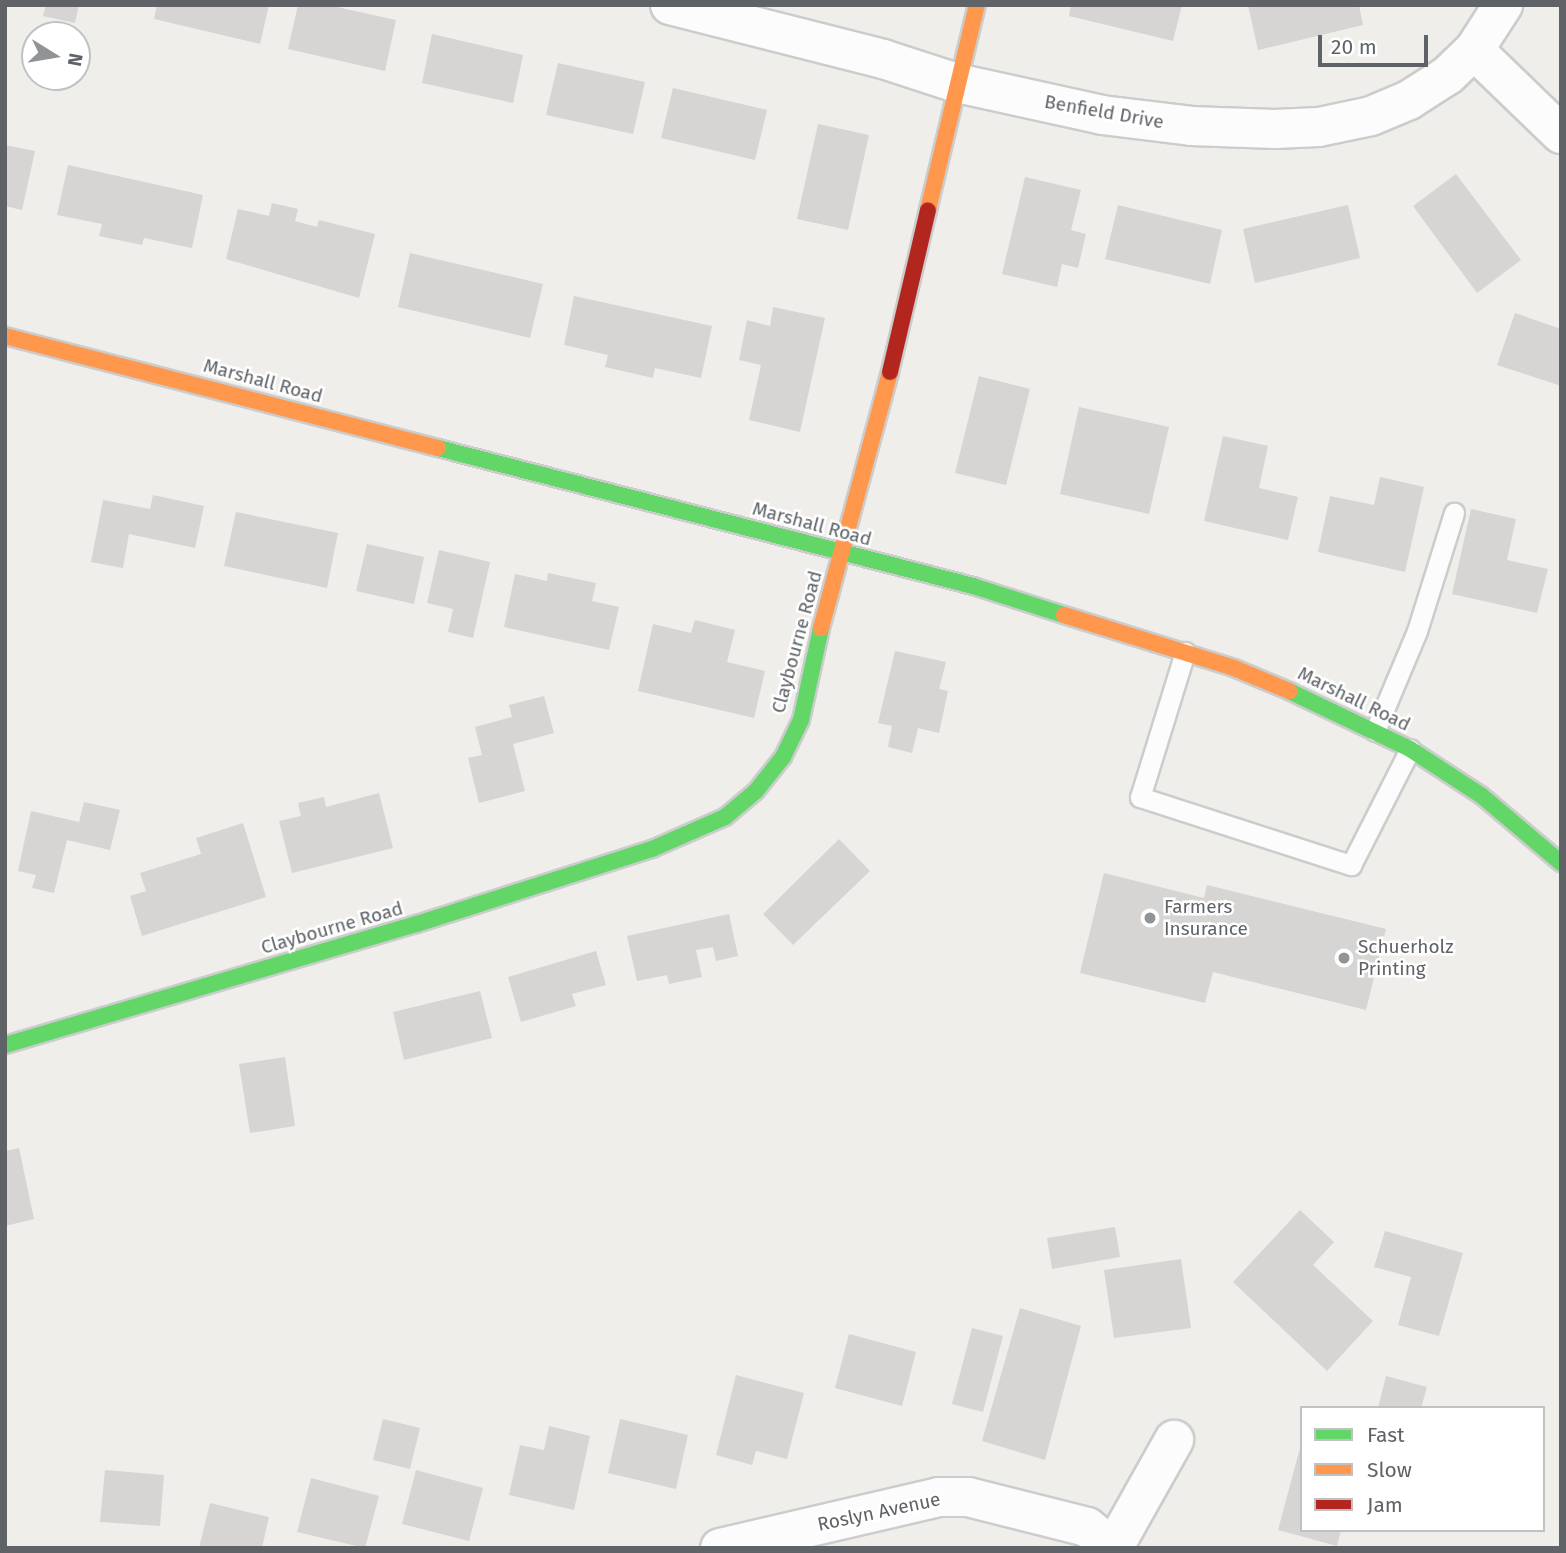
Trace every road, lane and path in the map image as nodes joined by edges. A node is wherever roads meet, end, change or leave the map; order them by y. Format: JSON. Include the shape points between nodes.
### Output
{"nodes":[{"id":1,"x":670,"y":5,"type":"edge"},
{"id":2,"x":977,"y":5,"type":"edge"},
{"id":3,"x":1503,"y":5,"type":"edge"},
{"id":4,"x":1474,"y":50,"type":"junction"},
{"id":5,"x":957,"y":83,"type":"junction"},
{"id":6,"x":1561,"y":134,"type":"edge"},
{"id":7,"x":5,"y":336,"type":"edge"},
{"id":8,"x":1454,"y":513,"type":"dead end"},
{"id":9,"x":843,"y":554,"type":"junction"},
{"id":10,"x":1185,"y":652,"type":"junction"},
{"id":11,"x":1375,"y":731,"type":"junction"},
{"id":12,"x":1410,"y":749,"type":"junction"},
{"id":13,"x":1561,"y":862,"type":"edge"},
{"id":14,"x":5,"y":1045,"type":"edge"},
{"id":15,"x":1174,"y":1440,"type":"dead end"},
{"id":16,"x":720,"y":1548,"type":"edge"},
{"id":17,"x":1114,"y":1548,"type":"edge"}],
"edges":[{"from":1,"to":5,"type":"street","name":"Benfield Drive","via":[[883,59]]},
{"from":2,"to":5,"type":"street","name":"Claybourne Road"},
{"from":3,"to":4,"type":"street","name":"Benfield Drive"},
{"from":4,"to":5,"type":"street","name":"Benfield Drive","via":[[1448,75],[1409,100],[1371,116],[1319,127],[1177,125],[1102,115]]},
{"from":4,"to":6,"type":"street"},
{"from":5,"to":9,"type":"street","name":"Claybourne Road","via":[[866,474]]},
{"from":7,"to":9,"type":"street","name":"Marshall Road"},
{"from":8,"to":11,"type":"lane","via":[[1417,631]]},
{"from":9,"to":10,"type":"street","name":"Marshall Road","via":[[974,586]]},
{"from":9,"to":14,"type":"street","name":"Claybourne Road","via":[[800,720],[770,775],[725,817],[653,849],[417,925]]},
{"from":10,"to":11,"type":"street","name":"Marshall Road","via":[[1314,701]]},
{"from":10,"to":12,"type":"lane","via":[[1140,797],[1351,865]]},
{"from":11,"to":12,"type":"street","name":"Marshall Road"},
{"from":12,"to":13,"type":"street","name":"Marshall Road","via":[[1482,796]]},
{"from":15,"to":17,"type":"street"},
{"from":16,"to":17,"type":"street","name":"Roslyn Avenue","via":[[939,1497],[968,1497],[1087,1527]]}]}
